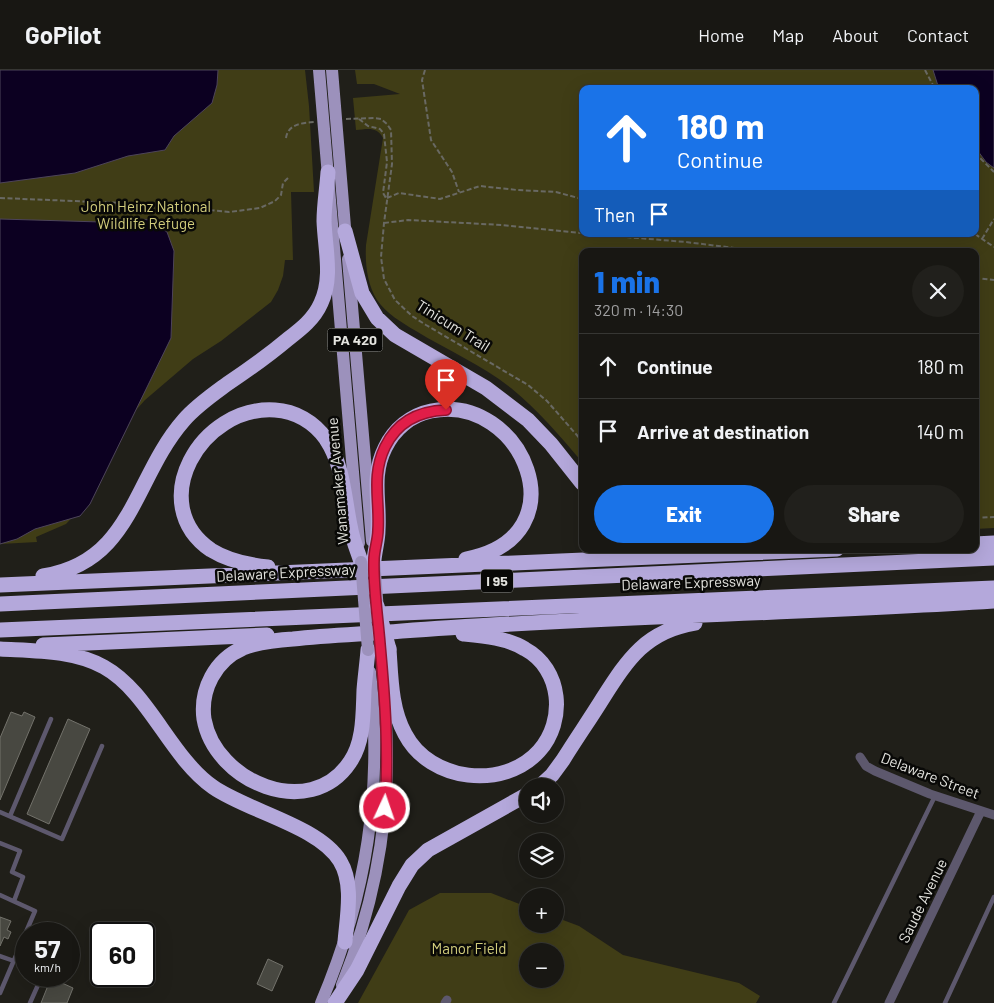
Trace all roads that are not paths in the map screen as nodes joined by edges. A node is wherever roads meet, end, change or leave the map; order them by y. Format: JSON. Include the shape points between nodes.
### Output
{"nodes":[{"id":1,"x":319,"y":70,"type":"edge"},
{"id":2,"x":332,"y":70,"type":"edge"},
{"id":3,"x":328,"y":172,"type":"junction"},
{"id":4,"x":346,"y":231,"type":"junction"},
{"id":5,"x":579,"y":479,"type":"edge"},
{"id":6,"x":994,"y":543,"type":"edge"},
{"id":7,"x":979,"y":544,"type":"edge"},
{"id":8,"x":732,"y":553,"type":"edge"},
{"id":9,"x":994,"y":558,"type":"edge"},
{"id":10,"x":367,"y":561,"type":"junction"},
{"id":11,"x":405,"y":568,"type":"junction"},
{"id":12,"x":320,"y":571,"type":"junction"},
{"id":13,"x":0,"y":584,"type":"edge"},
{"id":14,"x":994,"y":588,"type":"edge"},
{"id":15,"x":994,"y":601,"type":"edge"},
{"id":16,"x":0,"y":604,"type":"edge"},
{"id":17,"x":377,"y":606,"type":"joint"},
{"id":18,"x":747,"y":614,"type":"junction"},
{"id":19,"x":0,"y":630,"type":"edge"},
{"id":20,"x":404,"y":631,"type":"junction"},
{"id":21,"x":328,"y":635,"type":"junction"},
{"id":22,"x":0,"y":648,"type":"edge"},
{"id":23,"x":379,"y":649,"type":"junction"},
{"id":24,"x":51,"y":719,"type":"dead end"},
{"id":25,"x":102,"y":746,"type":"dead end"},
{"id":26,"x":860,"y":757,"type":"dead end"},
{"id":27,"x":549,"y":778,"type":"edge"},
{"id":28,"x":935,"y":796,"type":"junction"},
{"id":29,"x":519,"y":799,"type":"edge"},
{"id":30,"x":981,"y":810,"type":"junction"},
{"id":31,"x":0,"y":812,"type":"edge"},
{"id":32,"x":994,"y":814,"type":"edge"},
{"id":33,"x":10,"y":816,"type":"junction"},
{"id":34,"x":0,"y":843,"type":"edge"},
{"id":35,"x":0,"y":896,"type":"edge"},
{"id":36,"x":994,"y":898,"type":"edge"},
{"id":37,"x":14,"y":901,"type":"junction"},
{"id":38,"x":345,"y":942,"type":"junction"},
{"id":39,"x":0,"y":956,"type":"edge"},
{"id":40,"x":14,"y":961,"type":"junction"},
{"id":41,"x":37,"y":987,"type":"edge"},
{"id":42,"x":0,"y":993,"type":"edge"},
{"id":43,"x":30,"y":1003,"type":"edge"},
{"id":44,"x":321,"y":1003,"type":"edge"},
{"id":45,"x":335,"y":1003,"type":"edge"},
{"id":46,"x":834,"y":1003,"type":"edge"},
{"id":47,"x":889,"y":1003,"type":"edge"},
{"id":48,"x":945,"y":1003,"type":"edge"}],
"edges":[{"from":1,"to":3,"type":"main road","name":"Wanamaker Avenue","number":"PA 420"},
{"from":2,"to":4,"type":"main road","name":"Wanamaker Avenue","number":"PA 420"},
{"from":3,"to":10,"type":"main road","name":"Wanamaker Avenue","number":"PA 420"},
{"from":3,"to":13,"type":"highway","via":[[324,220],[327,280],[324,295],[313,317],[183,420],[119,528],[96,555],[64,572]]},
{"from":4,"to":5,"type":"highway","via":[[362,293],[382,324],[402,340],[486,388],[515,409],[539,431]]},
{"from":4,"to":10,"type":"main road","name":"Wanamaker Avenue","number":"PA 420"},
{"from":6,"to":7,"type":"highway"},
{"from":8,"to":11,"type":"highway"},
{"from":9,"to":16,"type":"highway","name":"Delaware Expressway","number":"I 95"},
{"from":10,"to":11,"type":"highway","via":[[378,530],[378,475],[385,446],[397,430],[417,415],[436,410],[456,410],[485,420],[508,437],[527,468],[531,498],[524,523],[512,540],[493,552]]},
{"from":10,"to":12,"type":"highway","via":[[351,529],[335,456],[316,428],[295,414],[267,409],[238,415],[220,424],[195,450],[185,473],[182,503],[194,532],[211,550],[224,557],[266,567]]},
{"from":10,"to":17,"type":"main road","name":"Wanamaker Avenue","number":"PA 420","bridge":true},
{"from":10,"to":23,"type":"main road","name":"Wanamaker Avenue","number":"PA 420","bridge":true},
{"from":11,"to":12,"type":"highway"},
{"from":12,"to":13,"type":"highway"},
{"from":14,"to":19,"type":"highway","name":"Delaware Expressway","number":"I 95"},
{"from":15,"to":18,"type":"highway"},
{"from":17,"to":23,"type":"highway","bridge":true},
{"from":18,"to":20,"type":"highway"},
{"from":18,"to":27,"type":"highway","via":[[682,625],[664,631],[644,644],[622,669]]},
{"from":20,"to":21,"type":"highway"},
{"from":20,"to":23,"type":"highway","via":[[492,638],[513,643],[534,654],[549,674],[557,697],[555,722],[543,747],[524,764],[488,775],[458,774],[430,761],[412,745],[401,726]]},
{"from":21,"to":22,"type":"highway","via":[[282,634]]},
{"from":21,"to":23,"type":"highway","via":[[258,643],[235,652],[216,670],[204,699],[205,723],[221,756],[244,777],[270,788],[298,791],[324,784],[343,771],[354,755],[360,737]]},
{"from":22,"to":38,"type":"highway","via":[[70,656],[108,670],[128,686],[188,763],[207,782],[228,796],[324,843],[339,860],[345,874],[348,894]]},
{"from":23,"to":38,"type":"main road","name":"Wanamaker Avenue","number":"PA 420","via":[[374,791],[363,875]]},
{"from":23,"to":45,"type":"main road","name":"Wanamaker Avenue","number":"PA 420","via":[[387,757],[383,826],[363,927]]},
{"from":24,"to":33,"type":"lane"},
{"from":25,"to":33,"type":"lane","via":[[62,839]]},
{"from":26,"to":28,"type":"street","name":"Delaware Street","via":[[872,770]]},
{"from":28,"to":30,"type":"street","name":"Delaware Street"},
{"from":28,"to":46,"type":"lane"},
{"from":29,"to":45,"type":"highway","via":[[436,845],[412,865]]},
{"from":30,"to":32,"type":"street","name":"Delaware Street"},
{"from":30,"to":47,"type":"street","name":"Saude Avenue"},
{"from":31,"to":33,"type":"lane"},
{"from":34,"to":37,"type":"lane","via":[[20,851],[12,872],[23,877]]},
{"from":35,"to":37,"type":"lane"},
{"from":36,"to":48,"type":"lane"},
{"from":37,"to":40,"type":"lane","via":[[35,911]]},
{"from":38,"to":44,"type":"main road","name":"Wanamaker Avenue","number":"PA 420"},
{"from":39,"to":40,"type":"lane"},
{"from":40,"to":42,"type":"lane"},
{"from":41,"to":43,"type":"lane"}]}
